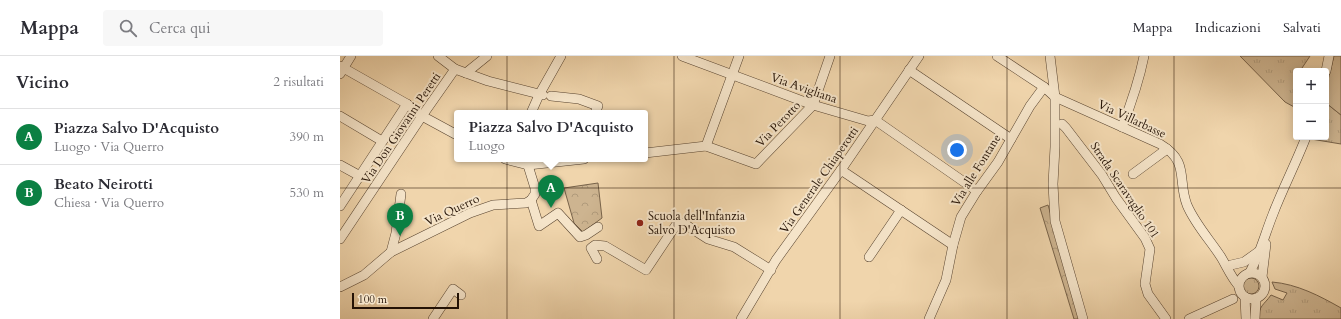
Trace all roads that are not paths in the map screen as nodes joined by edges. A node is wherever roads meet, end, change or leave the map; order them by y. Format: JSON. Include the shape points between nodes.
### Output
{"nodes":[{"id":1,"x":351,"y":56,"type":"edge"},
{"id":2,"x":438,"y":56,"type":"edge"},
{"id":3,"x":487,"y":56,"type":"edge"},
{"id":4,"x":561,"y":56,"type":"edge"},
{"id":5,"x":682,"y":56,"type":"edge"},
{"id":6,"x":739,"y":56,"type":"edge"},
{"id":7,"x":830,"y":56,"type":"edge"},
{"id":8,"x":918,"y":56,"type":"edge"},
{"id":9,"x":997,"y":56,"type":"edge"},
{"id":10,"x":1050,"y":56,"type":"edge"},
{"id":11,"x":1144,"y":56,"type":"edge"},
{"id":12,"x":1329,"y":56,"type":"edge"},
{"id":13,"x":452,"y":67,"type":"junction"},
{"id":14,"x":1327,"y":68,"type":"edge"},
{"id":15,"x":341,"y":69,"type":"edge"},
{"id":16,"x":909,"y":70,"type":"junction"},
{"id":17,"x":466,"y":73,"type":"junction"},
{"id":18,"x":732,"y":74,"type":"junction"},
{"id":19,"x":1044,"y":87,"type":"junction"},
{"id":20,"x":544,"y":95,"type":"junction"},
{"id":21,"x":1055,"y":97,"type":"junction"},
{"id":22,"x":407,"y":104,"type":"junction"},
{"id":23,"x":813,"y":105,"type":"junction"},
{"id":24,"x":533,"y":110,"type":"edge"},
{"id":25,"x":597,"y":110,"type":"edge"},
{"id":26,"x":340,"y":116,"type":"edge"},
{"id":27,"x":422,"y":116,"type":"junction"},
{"id":28,"x":875,"y":120,"type":"junction"},
{"id":29,"x":1062,"y":124,"type":"dead end"},
{"id":30,"x":1122,"y":128,"type":"junction"},
{"id":31,"x":454,"y":133,"type":"edge"},
{"id":32,"x":1011,"y":139,"type":"junction"},
{"id":33,"x":1305,"y":140,"type":"edge"},
{"id":34,"x":382,"y":141,"type":"junction"},
{"id":35,"x":706,"y":146,"type":"junction"},
{"id":36,"x":1167,"y":149,"type":"junction"},
{"id":37,"x":648,"y":153,"type":"edge"},
{"id":38,"x":527,"y":162,"type":"edge"},
{"id":39,"x":340,"y":164,"type":"edge"},
{"id":40,"x":841,"y":170,"type":"junction"},
{"id":41,"x":1133,"y":174,"type":"dead end"},
{"id":42,"x":360,"y":176,"type":"junction"},
{"id":43,"x":977,"y":191,"type":"junction"},
{"id":44,"x":401,"y":194,"type":"dead end"},
{"id":45,"x":531,"y":200,"type":"junction"},
{"id":46,"x":340,"y":206,"type":"edge"},
{"id":47,"x":901,"y":210,"type":"junction"},
{"id":48,"x":1268,"y":227,"type":"junction"},
{"id":49,"x":598,"y":228,"type":"dead end"},
{"id":50,"x":340,"y":239,"type":"edge"},
{"id":51,"x":953,"y":245,"type":"junction"},
{"id":52,"x":391,"y":252,"type":"junction"},
{"id":53,"x":1258,"y":252,"type":"junction"},
{"id":54,"x":869,"y":257,"type":"dead end"},
{"id":55,"x":1221,"y":258,"type":"junction"},
{"id":56,"x":597,"y":259,"type":"dead end"},
{"id":57,"x":1231,"y":264,"type":"junction"},
{"id":58,"x":771,"y":270,"type":"junction"},
{"id":59,"x":1247,"y":274,"type":"junction"},
{"id":60,"x":1262,"y":277,"type":"junction"},
{"id":61,"x":340,"y":287,"type":"edge"},
{"id":62,"x":1241,"y":292,"type":"junction"},
{"id":63,"x":461,"y":295,"type":"dead end"},
{"id":64,"x":1256,"y":299,"type":"junction"},
{"id":65,"x":433,"y":319,"type":"edge"},
{"id":66,"x":741,"y":319,"type":"edge"},
{"id":67,"x":930,"y":319,"type":"edge"},
{"id":68,"x":1083,"y":319,"type":"edge"},
{"id":69,"x":1166,"y":319,"type":"edge"},
{"id":70,"x":1189,"y":319,"type":"edge"},
{"id":71,"x":1246,"y":319,"type":"edge"},
{"id":72,"x":1255,"y":319,"type":"edge"}],
"edges":[{"from":1,"to":15,"type":"street"},
{"from":2,"to":13,"type":"street"},
{"from":3,"to":17,"type":"street"},
{"from":4,"to":20,"type":"street"},
{"from":5,"to":18,"type":"street","name":"Via Avigliana"},
{"from":6,"to":18,"type":"street"},
{"from":7,"to":23,"type":"street"},
{"from":8,"to":16,"type":"street","name":"Via Generale Chiaperotti"},
{"from":9,"to":19,"type":"street","name":"Via Villarbasse"},
{"from":10,"to":21,"type":"street"},
{"from":11,"to":30,"type":"street"},
{"from":12,"to":14,"type":"street"},
{"from":13,"to":17,"type":"street"},
{"from":13,"to":27,"type":"street","name":"Via Don Giovanni Peretti"},
{"from":15,"to":22,"type":"street"},
{"from":16,"to":28,"type":"street","name":"Via Generale Chiaperotti"},
{"from":16,"to":32,"type":"street"},
{"from":17,"to":20,"type":"street"},
{"from":18,"to":23,"type":"street","name":"Via Avigliana"},
{"from":18,"to":35,"type":"street"},
{"from":19,"to":21,"type":"street","name":"Via Villarbasse"},
{"from":19,"to":32,"type":"street","name":"Via alle Fontane"},
{"from":20,"to":24,"type":"street"},
{"from":20,"to":25,"type":"street","via":[[579,100],[598,106]]},
{"from":21,"to":30,"type":"street","name":"Via Villarbasse"},
{"from":21,"to":68,"type":"street","via":[[1055,221]]},
{"from":22,"to":27,"type":"street"},
{"from":22,"to":34,"type":"street"},
{"from":23,"to":28,"type":"street","name":"Via Avigliana","via":[[868,121]]},
{"from":23,"to":35,"type":"street","name":"Via Perotto","via":[[756,164]]},
{"from":26,"to":34,"type":"street"},
{"from":27,"to":31,"type":"street"},
{"from":27,"to":50,"type":"street","name":"Via Don Giovanni Peretti"},
{"from":28,"to":40,"type":"street","name":"Via Generale Chiaperotti"},
{"from":28,"to":43,"type":"street"},
{"from":29,"to":69,"type":"street","name":"Strada Scaravaglio 101","via":[[1090,159],[1145,238],[1150,249],[1145,284],[1148,294]]},
{"from":30,"to":36,"type":"street","name":"Via Villarbasse"},
{"from":32,"to":43,"type":"street","name":"Via alle Fontane"},
{"from":33,"to":48,"type":"street"},
{"from":34,"to":42,"type":"street"},
{"from":35,"to":37,"type":"street","name":"Via Perotto"},
{"from":36,"to":41,"type":"street"},
{"from":36,"to":55,"type":"street","name":"Via Villarbasse","via":[[1174,154],[1178,162],[1187,205]]},
{"from":38,"to":45,"type":"street","via":[[535,188]]},
{"from":39,"to":42,"type":"street"},
{"from":40,"to":47,"type":"street"},
{"from":40,"to":58,"type":"street","name":"Via Generale Chiaperotti"},
{"from":42,"to":46,"type":"street"},
{"from":43,"to":51,"type":"street","name":"Via alle Fontane","via":[[961,217]]},
{"from":44,"to":52,"type":"street"},
{"from":45,"to":49,"type":"street","via":[[539,226],[558,214],[580,237]]},
{"from":45,"to":52,"type":"street","name":"Via Querro","via":[[526,203],[481,208]]},
{"from":47,"to":51,"type":"street"},
{"from":47,"to":54,"type":"street"},
{"from":48,"to":53,"type":"street"},
{"from":48,"to":60,"type":"street"},
{"from":51,"to":67,"type":"street","name":"Via alle Fontane","via":[[946,280]]},
{"from":52,"to":61,"type":"street","name":"Via Querro","via":[[364,275]]},
{"from":53,"to":57,"type":"street","via":[[1244,262]]},
{"from":53,"to":59,"type":"street","via":[[1256,262]]},
{"from":55,"to":57,"type":"street","name":"Via Villarbasse"},
{"from":55,"to":62,"type":"street","name":"Via Villarbasse"},
{"from":56,"to":58,"type":"street","via":[[591,248],[595,245],[605,246],[646,270],[676,225],[683,223],[708,238],[734,247]]},
{"from":57,"to":59,"type":"street","name":"Via Villarbasse"},
{"from":58,"to":66,"type":"street","name":"Via Generale Chiaperotti"},
{"from":59,"to":60,"type":"street","via":[[1257,273]]},
{"from":59,"to":62,"type":"street","via":[[1241,278]]},
{"from":60,"to":64,"type":"street","via":[[1265,290]]},
{"from":62,"to":64,"type":"street","via":[[1248,299]]},
{"from":62,"to":70,"type":"street"},
{"from":62,"to":71,"type":"street"},
{"from":63,"to":65,"type":"street","via":[[453,289]]},
{"from":64,"to":72,"type":"street"}]}
